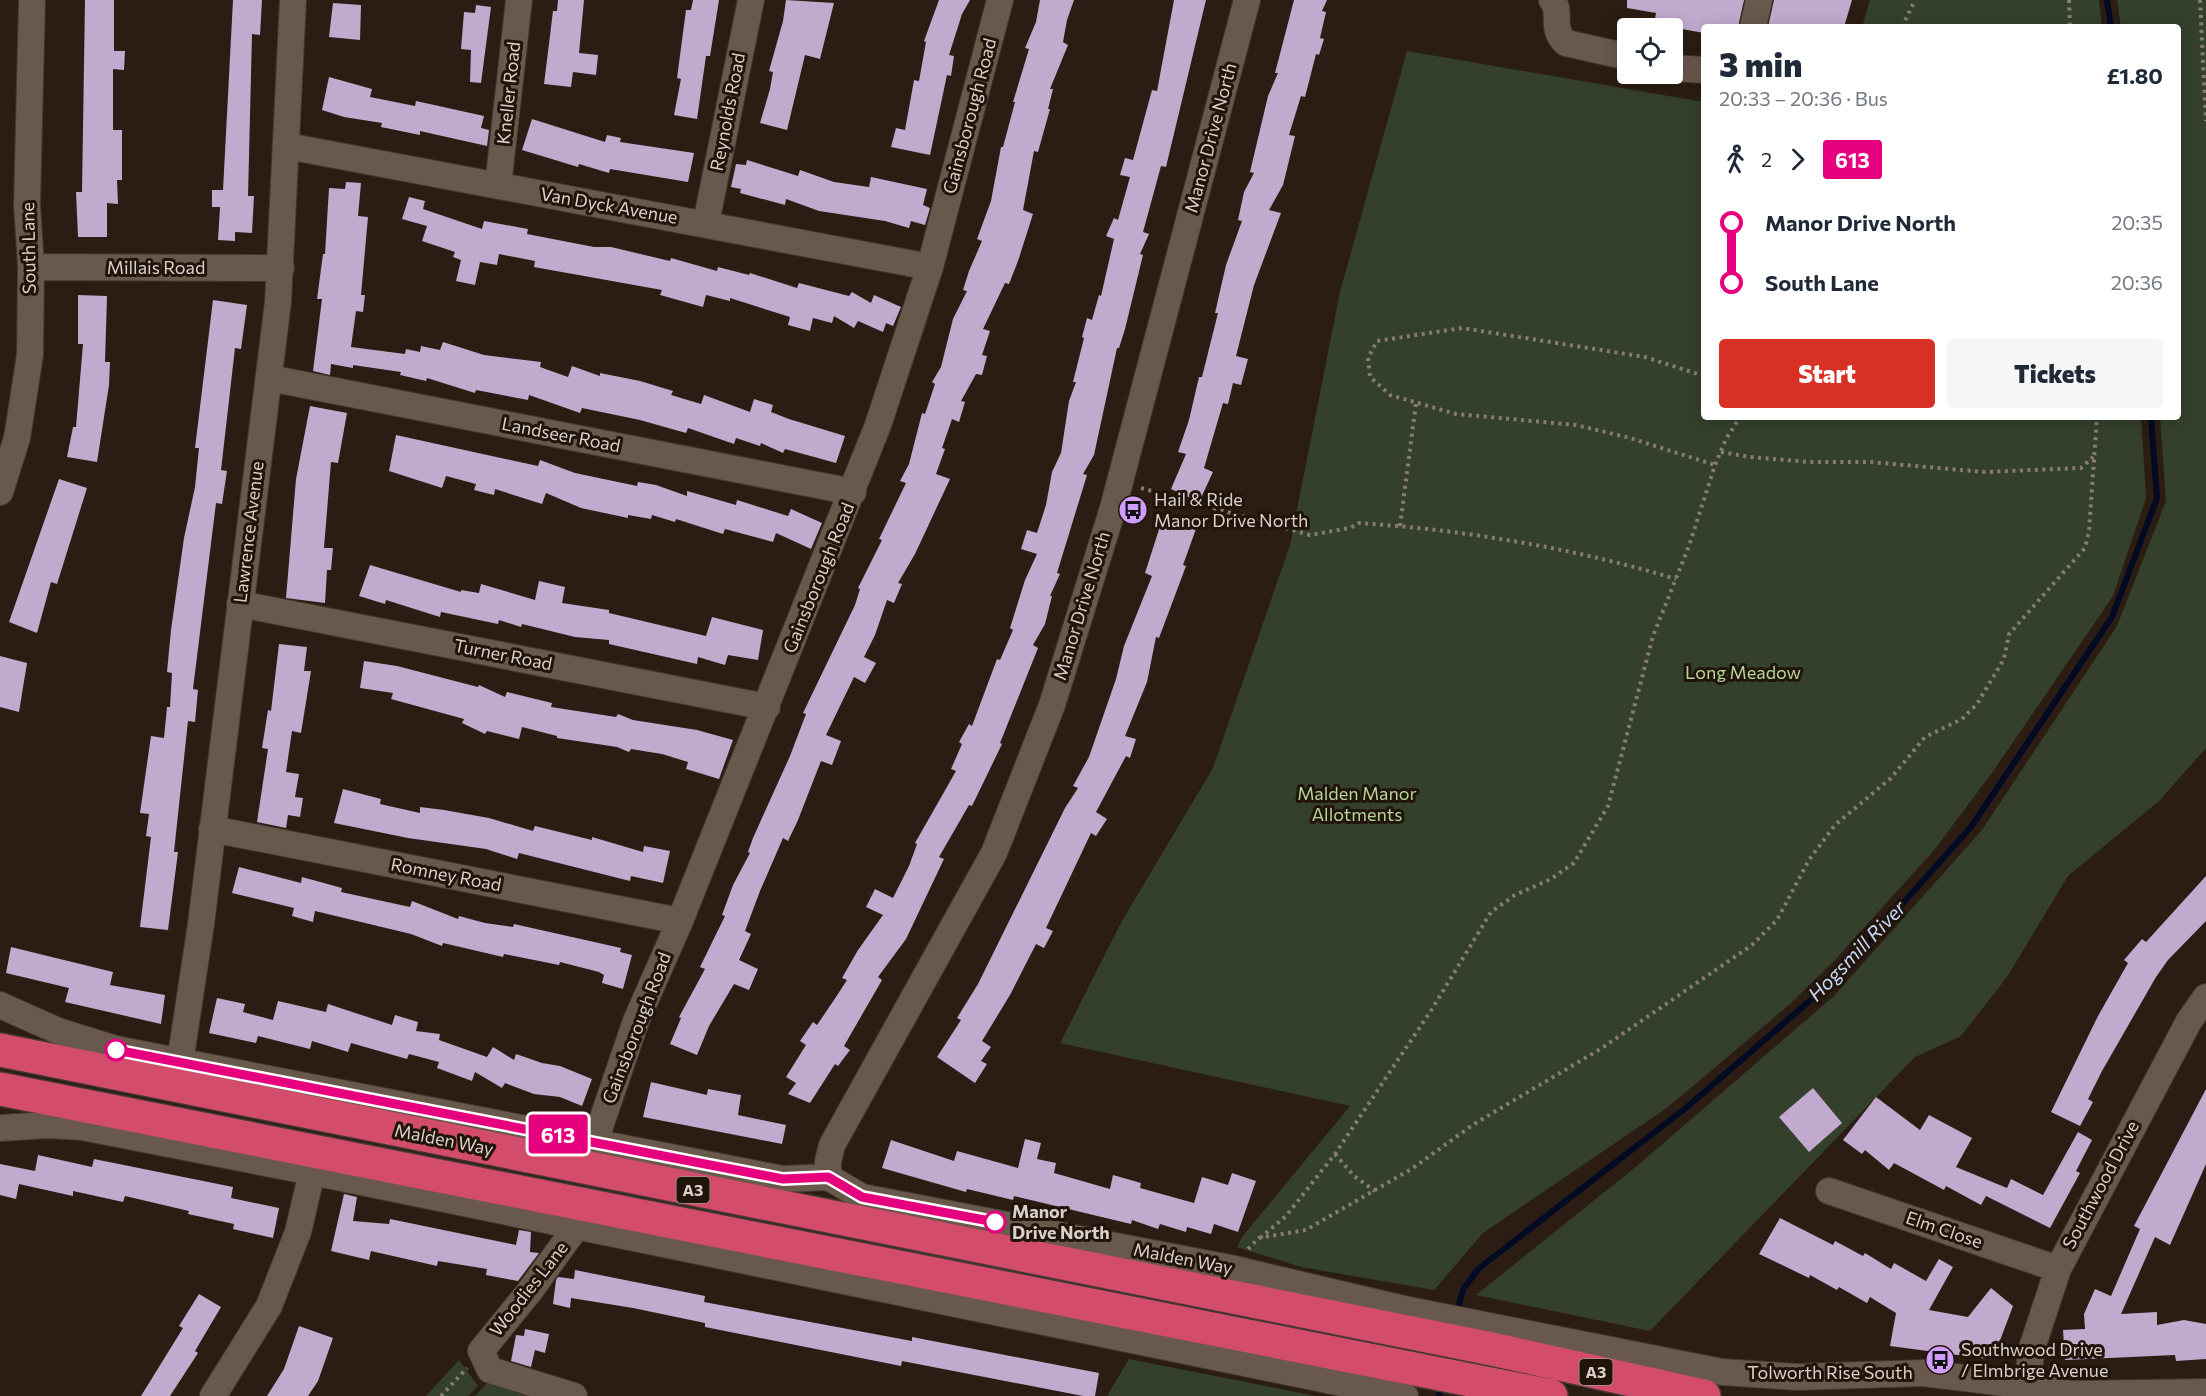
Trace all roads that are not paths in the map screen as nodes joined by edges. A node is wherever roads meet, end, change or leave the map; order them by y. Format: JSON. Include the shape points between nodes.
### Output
{"nodes":[{"id":1,"x":32,"y":0,"type":"edge"},
{"id":2,"x":293,"y":0,"type":"edge"},
{"id":3,"x":519,"y":0,"type":"edge"},
{"id":4,"x":751,"y":0,"type":"edge"},
{"id":5,"x":1000,"y":0,"type":"edge"},
{"id":6,"x":1247,"y":0,"type":"edge"},
{"id":7,"x":1552,"y":0,"type":"edge"},
{"id":8,"x":1759,"y":0,"type":"edge"},
{"id":9,"x":1754,"y":24,"type":"edge"},
{"id":10,"x":1617,"y":55,"type":"edge"},
{"id":11,"x":1683,"y":69,"type":"edge"},
{"id":12,"x":1701,"y":70,"type":"edge"},
{"id":13,"x":287,"y":146,"type":"junction"},
{"id":14,"x":498,"y":186,"type":"junction"},
{"id":15,"x":706,"y":223,"type":"junction"},
{"id":16,"x":31,"y":267,"type":"junction"},
{"id":17,"x":930,"y":267,"type":"junction"},
{"id":18,"x":281,"y":268,"type":"junction"},
{"id":19,"x":269,"y":378,"type":"junction"},
{"id":20,"x":0,"y":492,"type":"edge"},
{"id":21,"x":853,"y":492,"type":"junction"},
{"id":22,"x":240,"y":604,"type":"junction"},
{"id":23,"x":767,"y":707,"type":"junction"},
{"id":24,"x":212,"y":829,"type":"junction"},
{"id":25,"x":680,"y":921,"type":"junction"},
{"id":26,"x":2204,"y":1002,"type":"edge"},
{"id":27,"x":0,"y":1005,"type":"edge"},
{"id":28,"x":6,"y":1049,"type":"edge"},
{"id":29,"x":180,"y":1062,"type":"junction"},
{"id":30,"x":10,"y":1095,"type":"edge"},
{"id":31,"x":0,"y":1128,"type":"edge"},
{"id":32,"x":596,"y":1141,"type":"junction"},
{"id":33,"x":312,"y":1172,"type":"junction"},
{"id":34,"x":828,"y":1177,"type":"junction"},
{"id":35,"x":1829,"y":1191,"type":"dead end"},
{"id":36,"x":577,"y":1226,"type":"junction"},
{"id":37,"x":2058,"y":1269,"type":"junction"},
{"id":38,"x":1395,"y":1318,"type":"junction"},
{"id":39,"x":1490,"y":1337,"type":"junction"},
{"id":40,"x":1380,"y":1378,"type":"junction"},
{"id":41,"x":2028,"y":1386,"type":"junction"},
{"id":42,"x":2206,"y":1392,"type":"edge"},
{"id":43,"x":213,"y":1396,"type":"edge"},
{"id":44,"x":574,"y":1396,"type":"edge"},
{"id":45,"x":1405,"y":1396,"type":"edge"},
{"id":46,"x":1551,"y":1396,"type":"edge"},
{"id":47,"x":1704,"y":1396,"type":"edge"}],
"edges":[{"from":1,"to":16,"type":"street","name":"South Lane","via":[[27,194]]},
{"from":2,"to":13,"type":"street","name":"Lawrence Avenue"},
{"from":3,"to":14,"type":"street","name":"Kneller Road"},
{"from":4,"to":15,"type":"street","name":"Reynolds Road"},
{"from":5,"to":17,"type":"street","name":"Gainsborough Road"},
{"from":6,"to":34,"type":"street","name":"Manor Drive North","via":[[1120,482],[1052,705],[994,853],[832,1145]]},
{"from":7,"to":10,"type":"street","via":[[1556,8],[1555,28],[1566,43]]},
{"from":8,"to":9,"type":"street"},
{"from":11,"to":12,"type":"street"},
{"from":13,"to":14,"type":"street","name":"Van Dyck Avenue"},
{"from":13,"to":18,"type":"street","name":"Lawrence Avenue"},
{"from":14,"to":15,"type":"street","name":"Van Dyck Avenue"},
{"from":15,"to":17,"type":"street","name":"Van Dyck Avenue"},
{"from":16,"to":18,"type":"street","name":"Millais Road"},
{"from":16,"to":20,"type":"street","name":"South Lane","via":[[30,355],[24,400]]},
{"from":17,"to":21,"type":"street","name":"Gainsborough Road"},
{"from":18,"to":19,"type":"street","name":"Lawrence Avenue"},
{"from":19,"to":21,"type":"street","name":"Landseer Road"},
{"from":19,"to":22,"type":"street","name":"Lawrence Avenue"},
{"from":21,"to":23,"type":"street","name":"Gainsborough Road"},
{"from":22,"to":23,"type":"street","name":"Turner Road"},
{"from":22,"to":24,"type":"street","name":"Lawrence Avenue"},
{"from":23,"to":25,"type":"street","name":"Gainsborough Road"},
{"from":24,"to":25,"type":"street","name":"Romney Road"},
{"from":24,"to":29,"type":"street","name":"Lawrence Avenue"},
{"from":25,"to":32,"type":"street","name":"Gainsborough Road","via":[[636,1022]]},
{"from":26,"to":37,"type":"street","name":"Southwood Drive","via":[[2095,1195]]},
{"from":27,"to":29,"type":"street","name":"Malden Way","via":[[76,1038]]},
{"from":28,"to":38,"type":"highway","name":"Malden Way","number":"A3"},
{"from":29,"to":32,"type":"street","name":"Malden Way"},
{"from":30,"to":40,"type":"highway","name":"Malden Way","number":"A3"},
{"from":31,"to":33,"type":"street","name":"Malden Way","via":[[82,1127]]},
{"from":32,"to":34,"type":"street","name":"Malden Way","via":[[783,1179]]},
{"from":33,"to":36,"type":"street","name":"Malden Way"},
{"from":33,"to":43,"type":"street","via":[[298,1232],[269,1306]]},
{"from":34,"to":38,"type":"street","name":"Malden Way","via":[[862,1197],[1230,1268]]},
{"from":35,"to":37,"type":"street","name":"Elm Close"},
{"from":36,"to":40,"type":"street","name":"Malden Way"},
{"from":36,"to":44,"type":"street","name":"Woodies Lane","via":[[481,1351],[490,1370]]},
{"from":37,"to":41,"type":"street","name":"Southwood Drive","via":[[2031,1351]]},
{"from":38,"to":39,"type":"highway","name":"Malden Way","number":"A3"},
{"from":39,"to":41,"type":"street","name":"Tolworth Rise South","via":[[1722,1372],[1797,1377],[1923,1373]]},
{"from":39,"to":47,"type":"highway","number":"A3"},
{"from":40,"to":45,"type":"street","name":"Malden Way"},
{"from":40,"to":46,"type":"highway","name":"Malden Way","number":"A3","via":[[1479,1382]]},
{"from":41,"to":42,"type":"street","name":"Tolworth Rise South","via":[[2072,1394]]}]}
